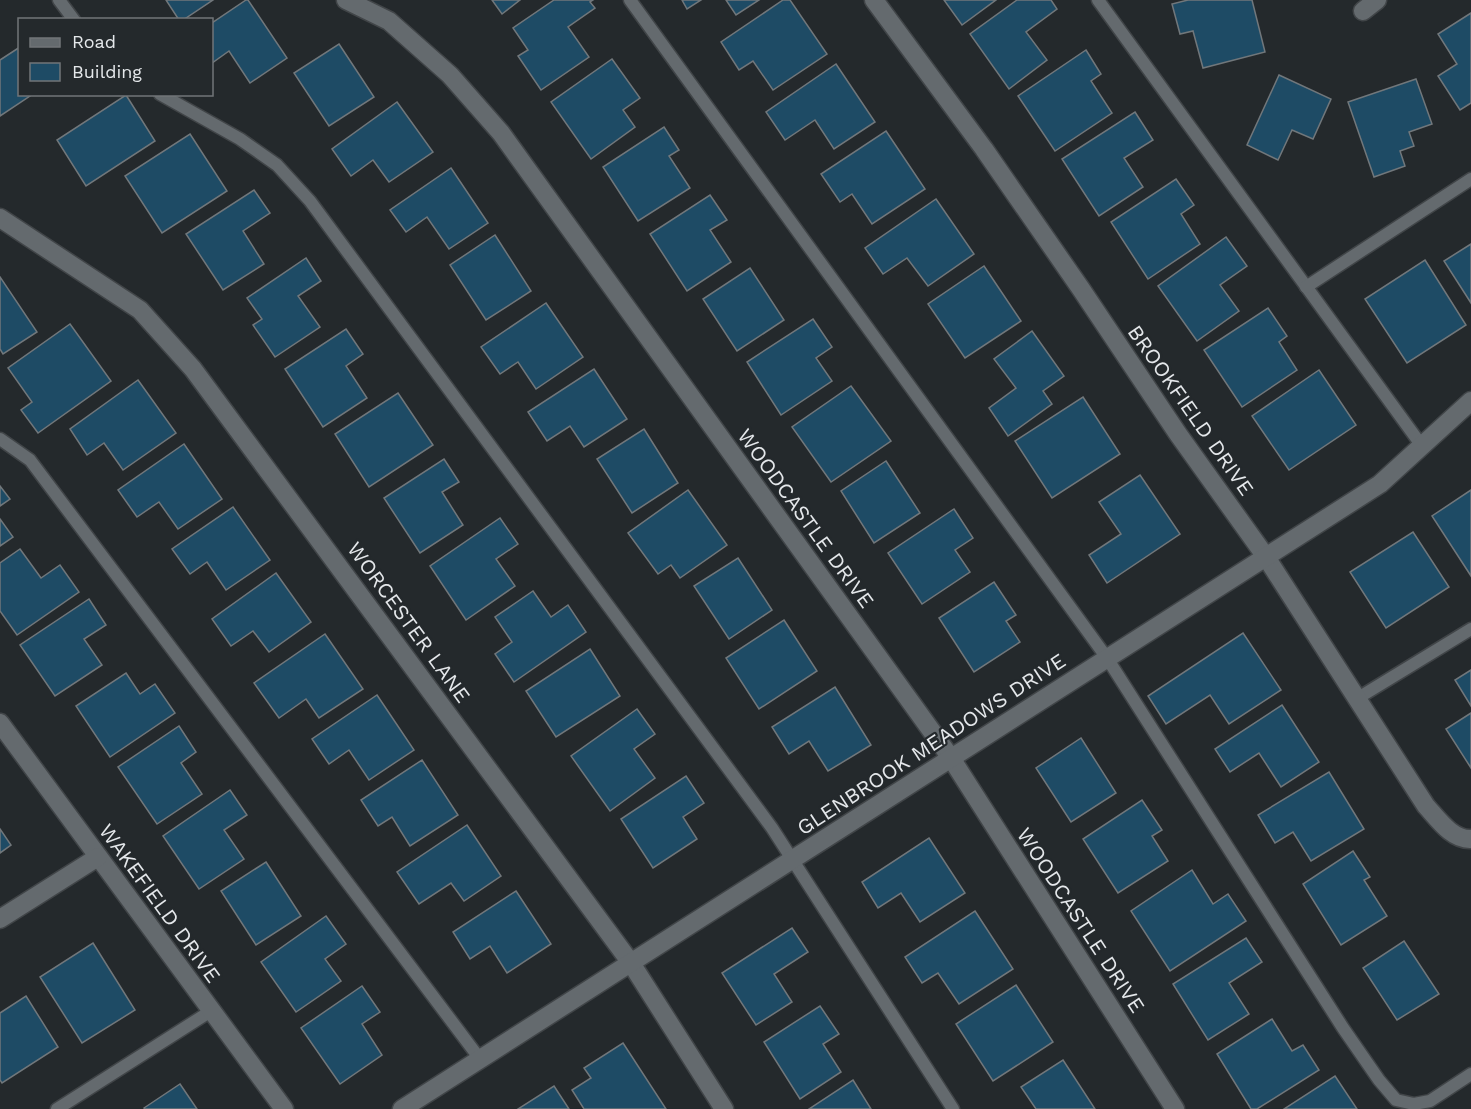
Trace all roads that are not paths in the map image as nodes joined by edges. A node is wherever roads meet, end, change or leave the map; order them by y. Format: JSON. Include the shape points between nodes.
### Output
{"nodes":[{"id":1,"x":59,"y":0,"type":"edge"},
{"id":2,"x":346,"y":0,"type":"edge"},
{"id":3,"x":630,"y":0,"type":"edge"},
{"id":4,"x":874,"y":0,"type":"edge"},
{"id":5,"x":1098,"y":0,"type":"edge"},
{"id":6,"x":72,"y":18,"type":"edge"},
{"id":7,"x":164,"y":96,"type":"edge"},
{"id":8,"x":1471,"y":179,"type":"edge"},
{"id":9,"x":0,"y":218,"type":"edge"},
{"id":10,"x":1306,"y":287,"type":"junction"},
{"id":11,"x":1471,"y":401,"type":"edge"},
{"id":12,"x":0,"y":439,"type":"edge"},
{"id":13,"x":1422,"y":446,"type":"junction"},
{"id":14,"x":1266,"y":556,"type":"junction"},
{"id":15,"x":1471,"y":629,"type":"edge"},
{"id":16,"x":1107,"y":658,"type":"junction"},
{"id":17,"x":1358,"y":698,"type":"junction"},
{"id":18,"x":0,"y":723,"type":"edge"},
{"id":19,"x":951,"y":758,"type":"junction"},
{"id":20,"x":1471,"y":839,"type":"edge"},
{"id":21,"x":98,"y":857,"type":"junction"},
{"id":22,"x":792,"y":860,"type":"junction"},
{"id":23,"x":0,"y":919,"type":"edge"},
{"id":24,"x":631,"y":963,"type":"junction"},
{"id":25,"x":211,"y":1011,"type":"junction"},
{"id":26,"x":480,"y":1059,"type":"junction"},
{"id":27,"x":1471,"y":1074,"type":"edge"},
{"id":28,"x":57,"y":1109,"type":"edge"},
{"id":29,"x":284,"y":1109,"type":"edge"},
{"id":30,"x":402,"y":1109,"type":"edge"},
{"id":31,"x":724,"y":1109,"type":"edge"},
{"id":32,"x":953,"y":1109,"type":"edge"},
{"id":33,"x":1175,"y":1109,"type":"edge"}],
"edges":[{"from":1,"to":6,"type":"lane"},
{"from":2,"to":19,"type":"street","name":"WOODCASTLE DRIVE","via":[[389,21],[450,75],[501,133]]},
{"from":3,"to":16,"type":"lane"},
{"from":4,"to":14,"type":"street","name":"BROOKFIELD DRIVE","via":[[990,159]]},
{"from":5,"to":10,"type":"lane"},
{"from":7,"to":22,"type":"lane","via":[[277,165],[310,201]]},
{"from":8,"to":10,"type":"lane"},
{"from":9,"to":24,"type":"street","name":"WORCESTER LANE","via":[[140,310],[193,369]]},
{"from":10,"to":13,"type":"lane"},
{"from":11,"to":13,"type":"street","name":"GLENBROOK MEADOWS DRIVE"},
{"from":12,"to":26,"type":"lane","via":[[30,460]]},
{"from":13,"to":14,"type":"street","name":"GLENBROOK MEADOWS DRIVE","via":[[1380,484]]},
{"from":14,"to":16,"type":"street","name":"GLENBROOK MEADOWS DRIVE"},
{"from":14,"to":17,"type":"street","name":"BROOKFIELD DRIVE"},
{"from":15,"to":17,"type":"lane"},
{"from":16,"to":19,"type":"street","name":"GLENBROOK MEADOWS DRIVE"},
{"from":16,"to":27,"type":"lane","via":[[1343,1028],[1396,1100],[1414,1104],[1430,1101]]},
{"from":17,"to":20,"type":"street","name":"BROOKFIELD DRIVE","via":[[1426,806],[1446,829],[1463,840]]},
{"from":18,"to":21,"type":"street","name":"WAKEFIELD DRIVE"},
{"from":19,"to":22,"type":"street","name":"GLENBROOK MEADOWS DRIVE"},
{"from":19,"to":33,"type":"street","name":"WOODCASTLE DRIVE"},
{"from":21,"to":23,"type":"street"},
{"from":21,"to":25,"type":"street","name":"WAKEFIELD DRIVE"},
{"from":22,"to":24,"type":"street","name":"GLENBROOK MEADOWS DRIVE"},
{"from":22,"to":32,"type":"lane"},
{"from":24,"to":26,"type":"street","name":"GLENBROOK MEADOWS DRIVE"},
{"from":24,"to":31,"type":"street","name":"WORCESTER LANE"},
{"from":25,"to":28,"type":"lane"},
{"from":25,"to":29,"type":"street","name":"WAKEFIELD DRIVE"},
{"from":26,"to":30,"type":"street","name":"GLENBROOK MEADOWS DRIVE"}]}
